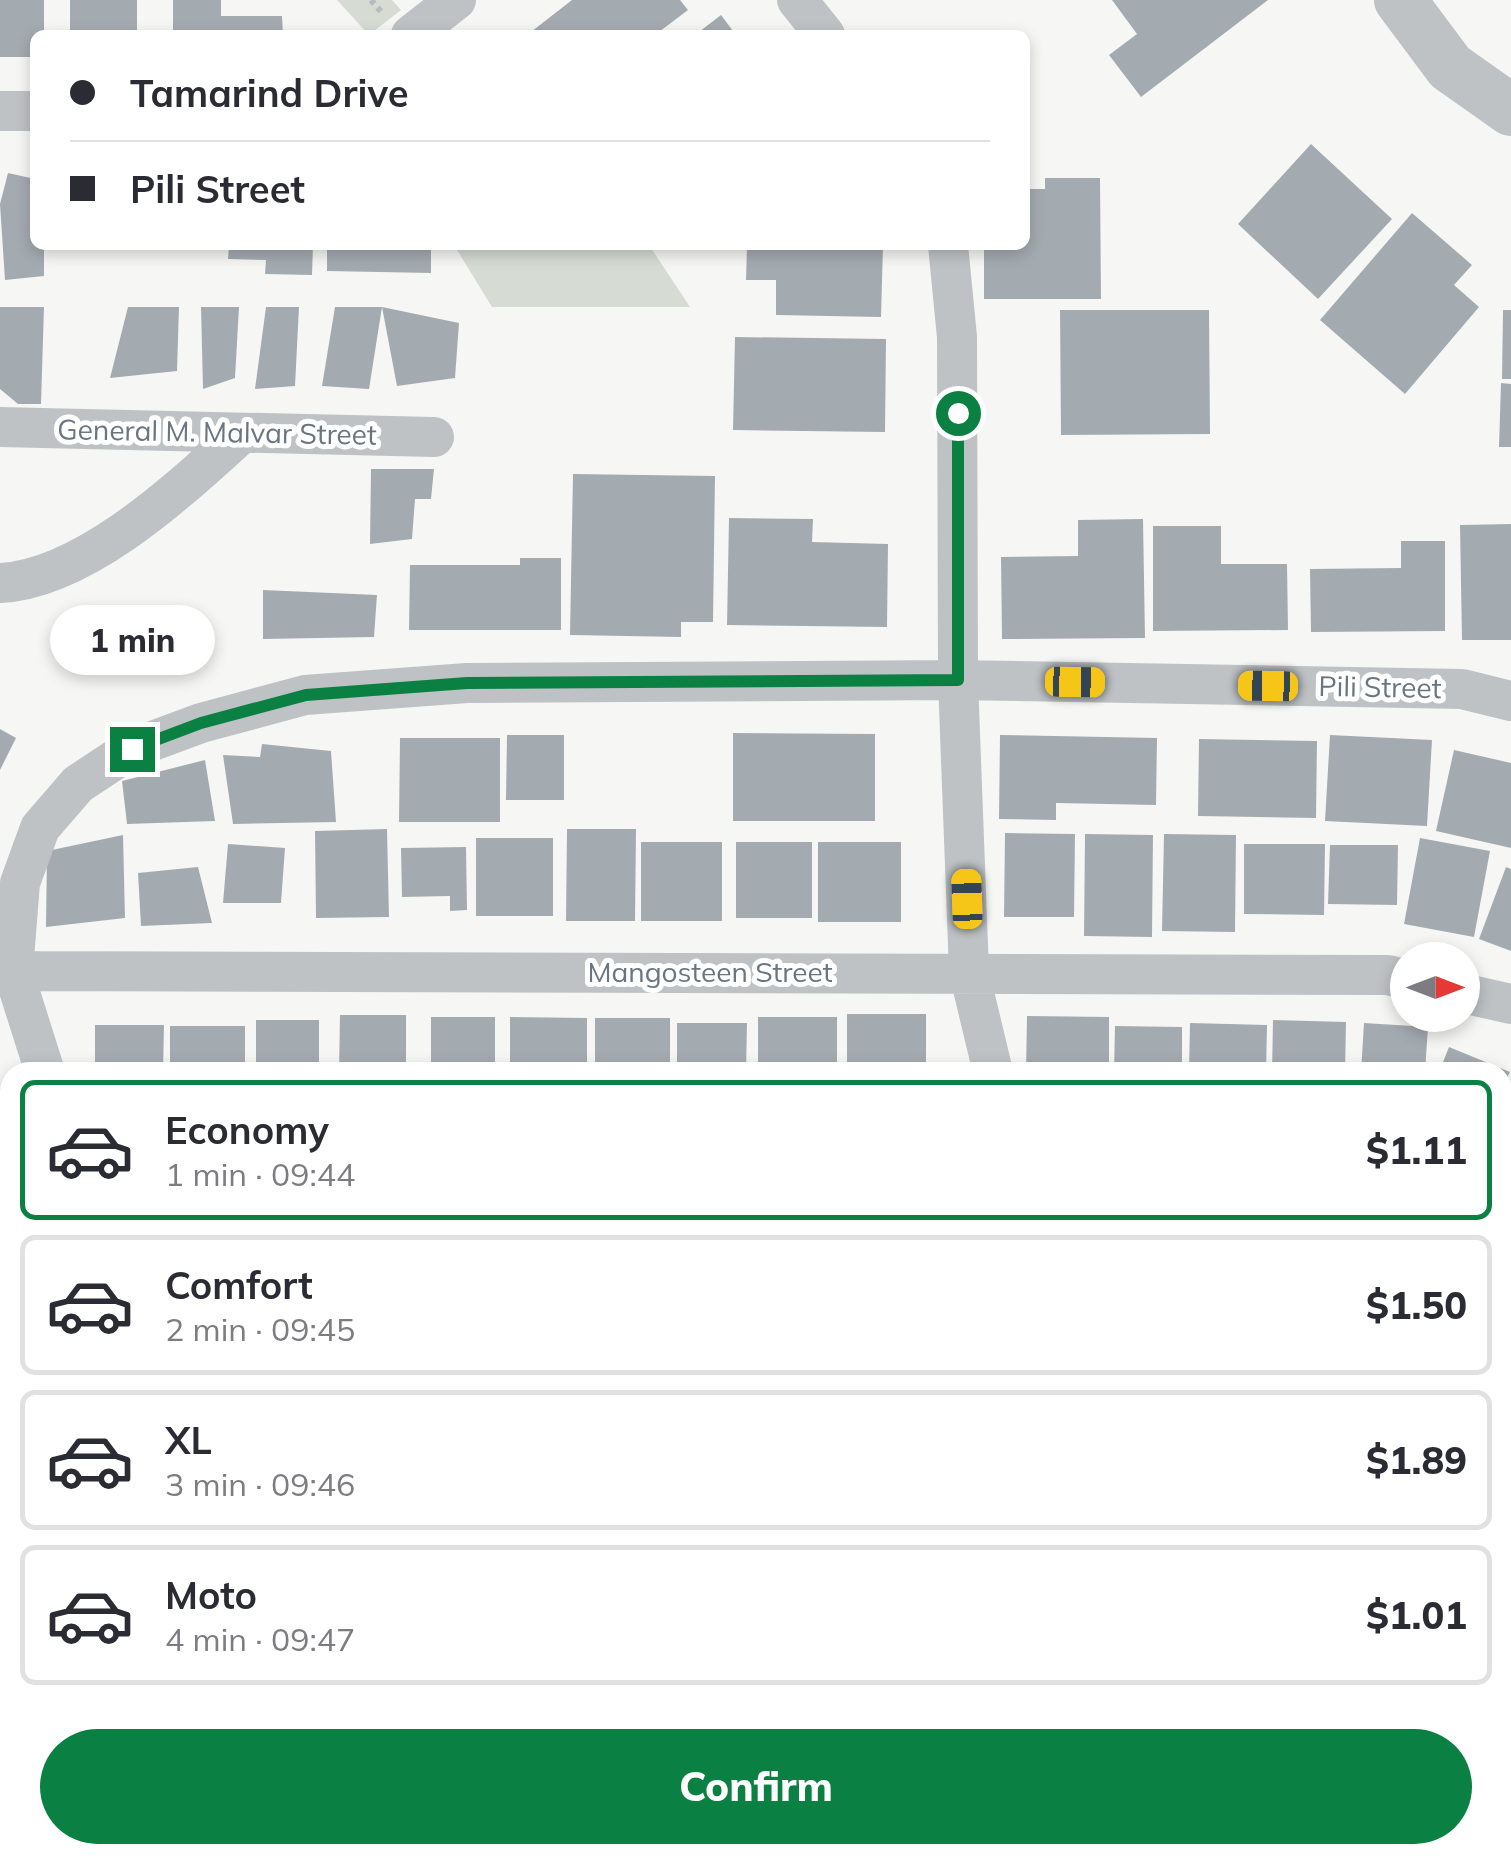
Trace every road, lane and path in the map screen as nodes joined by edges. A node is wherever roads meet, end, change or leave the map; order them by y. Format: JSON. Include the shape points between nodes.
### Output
{"nodes":[{"id":1,"x":456,"y":0,"type":"edge"},
{"id":2,"x":797,"y":0,"type":"edge"},
{"id":3,"x":1400,"y":0,"type":"edge"},
{"id":4,"x":417,"y":30,"type":"edge"},
{"id":5,"x":821,"y":30,"type":"edge"},
{"id":6,"x":1511,"y":110,"type":"edge"},
{"id":7,"x":30,"y":111,"type":"edge"},
{"id":8,"x":0,"y":112,"type":"edge"},
{"id":9,"x":948,"y":250,"type":"edge"},
{"id":10,"x":0,"y":427,"type":"edge"},
{"id":11,"x":241,"y":434,"type":"junction"},
{"id":12,"x":434,"y":437,"type":"dead end"},
{"id":13,"x":0,"y":583,"type":"edge"},
{"id":14,"x":958,"y":680,"type":"junction"},
{"id":15,"x":1511,"y":701,"type":"edge"},
{"id":16,"x":13,"y":971,"type":"junction"},
{"id":17,"x":970,"y":972,"type":"junction"},
{"id":18,"x":1390,"y":976,"type":"edge"},
{"id":19,"x":1480,"y":997,"type":"edge"},
{"id":20,"x":1511,"y":1004,"type":"edge"},
{"id":21,"x":42,"y":1062,"type":"edge"},
{"id":22,"x":991,"y":1062,"type":"edge"},
{"id":23,"x":276,"y":1864,"type":"edge"},
{"id":24,"x":580,"y":1864,"type":"edge"}],
"edges":[{"from":1,"to":4,"type":"street"},
{"from":2,"to":5,"type":"street"},
{"from":3,"to":6,"type":"street","via":[[1450,67]]},
{"from":7,"to":8,"type":"street"},
{"from":9,"to":14,"type":"street","via":[[957,336]]},
{"from":10,"to":11,"type":"street","name":"General M. Malvar Street"},
{"from":11,"to":12,"type":"street","name":"General M. Malvar Street"},
{"from":11,"to":13,"type":"street","via":[[182,487],[77,561]]},
{"from":14,"to":15,"type":"street","name":"Pili Street","via":[[1462,689]]},
{"from":14,"to":16,"type":"street","name":"Pili Street","via":[[467,683],[306,695],[201,723],[132,749],[78,784],[40,828],[20,884]]},
{"from":14,"to":17,"type":"street"},
{"from":16,"to":17,"type":"street","name":"Mangosteen Street"},
{"from":16,"to":21,"type":"street","name":"Pili Street"},
{"from":17,"to":18,"type":"street","name":"Mangosteen Street"},
{"from":17,"to":22,"type":"street"},
{"from":19,"to":20,"type":"street"},
{"from":23,"to":24,"type":"street"}]}
